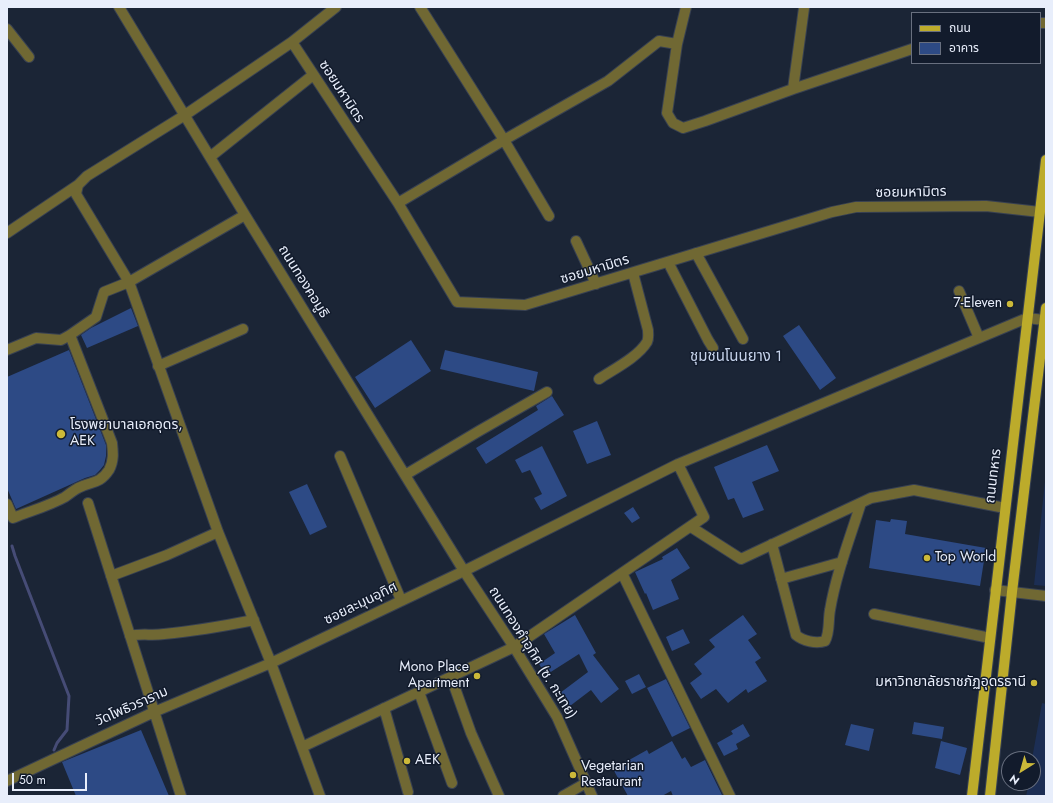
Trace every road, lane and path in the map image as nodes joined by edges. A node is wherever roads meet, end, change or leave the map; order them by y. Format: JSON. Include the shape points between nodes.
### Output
{"nodes":[{"id":1,"x":336,"y":7,"type":"edge"},
{"id":2,"x":420,"y":7,"type":"edge"},
{"id":3,"x":686,"y":7,"type":"edge"},
{"id":4,"x":804,"y":8,"type":"edge"},
{"id":5,"x":124,"y":9,"type":"edge"},
{"id":6,"x":7,"y":29,"type":"edge"},
{"id":7,"x":292,"y":42,"type":"junction"},
{"id":8,"x":677,"y":44,"type":"junction"},
{"id":9,"x":911,"y":49,"type":"edge"},
{"id":10,"x":29,"y":57,"type":"dead end"},
{"id":11,"x":313,"y":75,"type":"junction"},
{"id":12,"x":793,"y":89,"type":"junction"},
{"id":13,"x":185,"y":115,"type":"junction"},
{"id":14,"x":504,"y":140,"type":"junction"},
{"id":15,"x":210,"y":157,"type":"junction"},
{"id":16,"x":1046,"y":160,"type":"edge"},
{"id":17,"x":78,"y":185,"type":"junction"},
{"id":18,"x":398,"y":203,"type":"junction"},
{"id":19,"x":1040,"y":212,"type":"junction"},
{"id":20,"x":245,"y":215,"type":"junction"},
{"id":21,"x":548,"y":216,"type":"dead end"},
{"id":22,"x":7,"y":233,"type":"edge"},
{"id":23,"x":576,"y":241,"type":"dead end"},
{"id":24,"x":696,"y":253,"type":"junction"},
{"id":25,"x":668,"y":262,"type":"junction"},
{"id":26,"x":633,"y":273,"type":"junction"},
{"id":27,"x":129,"y":282,"type":"junction"},
{"id":28,"x":596,"y":284,"type":"junction"},
{"id":29,"x":959,"y":291,"type":"dead end"},
{"id":30,"x":1046,"y":308,"type":"edge"},
{"id":31,"x":1027,"y":318,"type":"junction"},
{"id":32,"x":1044,"y":320,"type":"junction"},
{"id":33,"x":243,"y":329,"type":"dead end"},
{"id":34,"x":70,"y":335,"type":"junction"},
{"id":35,"x":979,"y":338,"type":"junction"},
{"id":36,"x":743,"y":339,"type":"dead end"},
{"id":37,"x":713,"y":348,"type":"dead end"},
{"id":38,"x":7,"y":350,"type":"edge"},
{"id":39,"x":158,"y":366,"type":"junction"},
{"id":40,"x":599,"y":379,"type":"dead end"},
{"id":41,"x":547,"y":392,"type":"dead end"},
{"id":42,"x":340,"y":456,"type":"dead end"},
{"id":43,"x":678,"y":464,"type":"junction"},
{"id":44,"x":404,"y":475,"type":"junction"},
{"id":45,"x":88,"y":503,"type":"dead end"},
{"id":46,"x":861,"y":503,"type":"junction"},
{"id":47,"x":7,"y":504,"type":"edge"},
{"id":48,"x":1005,"y":508,"type":"junction"},
{"id":49,"x":692,"y":527,"type":"junction"},
{"id":50,"x":218,"y":532,"type":"junction"},
{"id":51,"x":772,"y":544,"type":"junction"},
{"id":52,"x":842,"y":562,"type":"junction"},
{"id":53,"x":464,"y":571,"type":"junction"},
{"id":54,"x":622,"y":573,"type":"junction"},
{"id":55,"x":111,"y":576,"type":"junction"},
{"id":56,"x":781,"y":579,"type":"junction"},
{"id":57,"x":995,"y":590,"type":"junction"},
{"id":58,"x":1012,"y":592,"type":"junction"},
{"id":59,"x":1046,"y":596,"type":"edge"},
{"id":60,"x":401,"y":600,"type":"junction"},
{"id":61,"x":874,"y":614,"type":"dead end"},
{"id":62,"x":254,"y":620,"type":"junction"},
{"id":63,"x":130,"y":636,"type":"junction"},
{"id":64,"x":990,"y":638,"type":"junction"},
{"id":65,"x":514,"y":646,"type":"junction"},
{"id":66,"x":271,"y":663,"type":"junction"},
{"id":67,"x":451,"y":677,"type":"junction"},
{"id":68,"x":419,"y":692,"type":"junction"},
{"id":69,"x":384,"y":708,"type":"junction"},
{"id":70,"x":154,"y":712,"type":"junction"},
{"id":71,"x":302,"y":748,"type":"junction"},
{"id":72,"x":7,"y":781,"type":"edge"},
{"id":73,"x":452,"y":783,"type":"dead end"},
{"id":74,"x":586,"y":783,"type":"junction"},
{"id":75,"x":408,"y":792,"type":"dead end"},
{"id":76,"x":181,"y":796,"type":"edge"},
{"id":77,"x":320,"y":796,"type":"edge"},
{"id":78,"x":499,"y":796,"type":"edge"},
{"id":79,"x":563,"y":796,"type":"edge"},
{"id":80,"x":592,"y":796,"type":"edge"},
{"id":81,"x":730,"y":796,"type":"edge"},
{"id":82,"x":972,"y":796,"type":"edge"},
{"id":83,"x":990,"y":796,"type":"edge"}],
"edges":[{"from":1,"to":7,"type":"street"},
{"from":2,"to":14,"type":"street"},
{"from":3,"to":8,"type":"street"},
{"from":4,"to":12,"type":"street"},
{"from":5,"to":13,"type":"street","name":"ถนนทองคอมูธิ"},
{"from":6,"to":10,"type":"street"},
{"from":7,"to":11,"type":"street","name":"ซอยมหามิตร"},
{"from":7,"to":13,"type":"street"},
{"from":8,"to":12,"type":"street","via":[[667,113],[673,123],[683,128]]},
{"from":8,"to":14,"type":"street","via":[[659,41],[608,81]]},
{"from":9,"to":12,"type":"street"},
{"from":11,"to":15,"type":"street"},
{"from":11,"to":18,"type":"street","name":"ซอยมหามิตร"},
{"from":13,"to":15,"type":"street","name":"ถนนทองคอมูธิ"},
{"from":13,"to":17,"type":"street","via":[[87,176]]},
{"from":14,"to":18,"type":"street"},
{"from":14,"to":21,"type":"street"},
{"from":15,"to":20,"type":"street","name":"ถนนทองคอมูธิ"},
{"from":16,"to":19,"type":"main road","name":"ถนนทหาร"},
{"from":17,"to":22,"type":"street"},
{"from":17,"to":27,"type":"street","via":[[76,194]]},
{"from":18,"to":28,"type":"street","name":"ซอยมหามิตร","via":[[457,302],[525,305]]},
{"from":19,"to":24,"type":"street","name":"ซอยมหามิตร","via":[[986,206],[856,207]]},
{"from":19,"to":31,"type":"main road","name":"ถนนทหาร"},
{"from":20,"to":27,"type":"street"},
{"from":20,"to":44,"type":"street","name":"ถนนทองคอมูธิ"},
{"from":23,"to":28,"type":"street"},
{"from":24,"to":25,"type":"street","name":"ซอยมหามิตร"},
{"from":24,"to":36,"type":"street"},
{"from":25,"to":26,"type":"street","name":"ซอยมหามิตร"},
{"from":25,"to":37,"type":"street"},
{"from":26,"to":28,"type":"street","name":"ซอยมหามิตร"},
{"from":26,"to":40,"type":"street","via":[[649,336],[645,345],[635,355]]},
{"from":27,"to":34,"type":"street","via":[[104,292],[96,317]]},
{"from":27,"to":39,"type":"street"},
{"from":29,"to":35,"type":"street"},
{"from":30,"to":32,"type":"main road"},
{"from":31,"to":32,"type":"street"},
{"from":31,"to":35,"type":"street","name":"ซอยละมุนอุทิศ"},
{"from":31,"to":48,"type":"main road","name":"ถนนทหาร"},
{"from":32,"to":58,"type":"main road"},
{"from":33,"to":39,"type":"street"},
{"from":34,"to":38,"type":"street","via":[[61,340],[36,338]]},
{"from":34,"to":47,"type":"street","via":[[112,443],[113,460],[102,478],[64,497],[13,518]]},
{"from":35,"to":43,"type":"street","name":"ซอยละมุนอุทิศ"},
{"from":39,"to":50,"type":"street"},
{"from":41,"to":44,"type":"street"},
{"from":42,"to":60,"type":"street"},
{"from":43,"to":49,"type":"street","via":[[704,517]]},
{"from":43,"to":53,"type":"street","name":"ซอยละมุนอุทิศ"},
{"from":44,"to":53,"type":"street","name":"ถนนทองคอมูธิ"},
{"from":45,"to":55,"type":"street"},
{"from":46,"to":48,"type":"street","via":[[870,498],[914,490]]},
{"from":46,"to":51,"type":"street"},
{"from":46,"to":52,"type":"street"},
{"from":48,"to":57,"type":"main road","name":"ถนนทหาร"},
{"from":49,"to":51,"type":"street","via":[[741,558]]},
{"from":49,"to":54,"type":"street"},
{"from":50,"to":55,"type":"street"},
{"from":50,"to":62,"type":"street"},
{"from":51,"to":56,"type":"street"},
{"from":52,"to":56,"type":"street"},
{"from":52,"to":56,"type":"street","via":[[832,594],[826,639],[820,643],[801,639],[796,635]]},
{"from":53,"to":60,"type":"street","name":"ซอยละมุนอุทิศ"},
{"from":53,"to":65,"type":"street","name":"ถนนทองคำอุทิศ (ซ. กะเทย)"},
{"from":54,"to":65,"type":"street"},
{"from":54,"to":81,"type":"street"},
{"from":55,"to":63,"type":"street"},
{"from":57,"to":58,"type":"street"},
{"from":57,"to":64,"type":"main road","name":"ถนนทหาร"},
{"from":58,"to":59,"type":"street"},
{"from":58,"to":83,"type":"main road"},
{"from":60,"to":66,"type":"street","name":"ซอยละมุนอุทิศ"},
{"from":61,"to":64,"type":"street"},
{"from":62,"to":63,"type":"street","via":[[192,631]]},
{"from":62,"to":66,"type":"street"},
{"from":63,"to":70,"type":"street"},
{"from":64,"to":82,"type":"main road","name":"ถนนทหาร"},
{"from":65,"to":67,"type":"street"},
{"from":65,"to":74,"type":"street","name":"ถนนทองคำอุทิศ (ซ. กะเทย)","via":[[557,717]]},
{"from":66,"to":70,"type":"street","name":"วัดโพธิวราราม"},
{"from":66,"to":71,"type":"street"},
{"from":67,"to":68,"type":"street"},
{"from":67,"to":78,"type":"street","via":[[471,733]]},
{"from":68,"to":69,"type":"street"},
{"from":68,"to":73,"type":"street"},
{"from":69,"to":71,"type":"street"},
{"from":69,"to":75,"type":"street"},
{"from":70,"to":72,"type":"street","name":"วัดโพธิวราราม"},
{"from":70,"to":76,"type":"street"},
{"from":71,"to":77,"type":"street"},
{"from":74,"to":79,"type":"street"},
{"from":74,"to":80,"type":"street","name":"ถนนทองคำอุทิศ (ซ. กะเทย)"}]}
